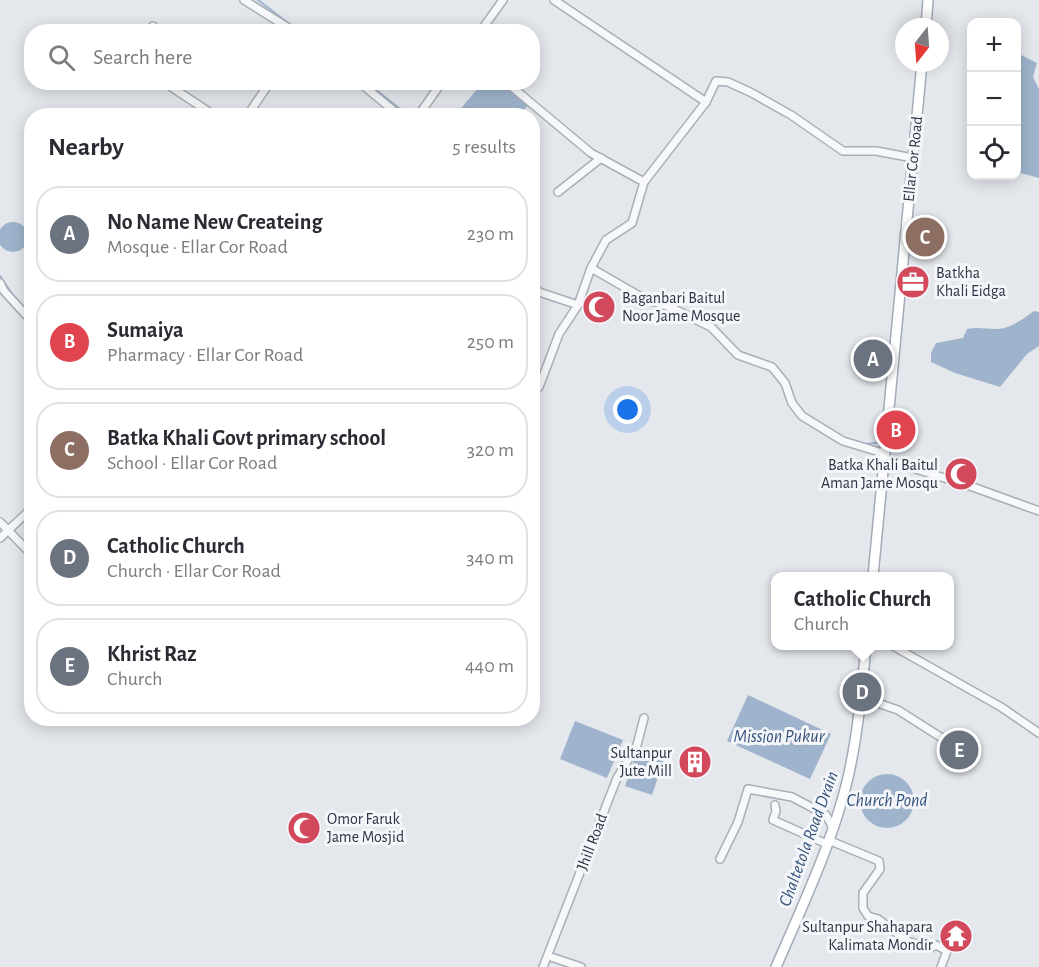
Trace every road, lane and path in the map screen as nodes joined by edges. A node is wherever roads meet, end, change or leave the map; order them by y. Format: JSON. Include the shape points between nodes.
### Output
{"nodes":[{"id":1,"x":244,"y":0,"type":"edge"},
{"id":2,"x":503,"y":0,"type":"edge"},
{"id":3,"x":554,"y":0,"type":"edge"},
{"id":4,"x":928,"y":0,"type":"edge"},
{"id":5,"x":927,"y":18,"type":"edge"},
{"id":6,"x":282,"y":24,"type":"edge"},
{"id":7,"x":486,"y":24,"type":"edge"},
{"id":8,"x":921,"y":72,"type":"edge"},
{"id":9,"x":176,"y":90,"type":"edge"},
{"id":10,"x":265,"y":90,"type":"edge"},
{"id":11,"x":369,"y":90,"type":"edge"},
{"id":12,"x":436,"y":90,"type":"edge"},
{"id":13,"x":516,"y":90,"type":"edge"},
{"id":14,"x":706,"y":102,"type":"junction"},
{"id":15,"x":203,"y":108,"type":"edge"},
{"id":16,"x":252,"y":108,"type":"edge"},
{"id":17,"x":390,"y":108,"type":"edge"},
{"id":18,"x":424,"y":108,"type":"edge"},
{"id":19,"x":537,"y":108,"type":"edge"},
{"id":20,"x":540,"y":110,"type":"edge"},
{"id":21,"x":601,"y":158,"type":"junction"},
{"id":22,"x":914,"y":158,"type":"junction"},
{"id":23,"x":645,"y":182,"type":"junction"},
{"id":24,"x":558,"y":192,"type":"dead end"},
{"id":25,"x":591,"y":268,"type":"junction"},
{"id":26,"x":0,"y":283,"type":"edge"},
{"id":27,"x":540,"y":293,"type":"edge"},
{"id":28,"x":578,"y":305,"type":"junction"},
{"id":29,"x":24,"y":313,"type":"edge"},
{"id":30,"x":540,"y":384,"type":"edge"},
{"id":31,"x":885,"y":457,"type":"junction"},
{"id":32,"x":1039,"y":511,"type":"edge"},
{"id":33,"x":24,"y":516,"type":"edge"},
{"id":34,"x":0,"y":522,"type":"edge"},
{"id":35,"x":8,"y":531,"type":"junction"},
{"id":36,"x":0,"y":538,"type":"edge"},
{"id":37,"x":24,"y":547,"type":"edge"},
{"id":38,"x":873,"y":572,"type":"edge"},
{"id":39,"x":865,"y":650,"type":"edge"},
{"id":40,"x":902,"y":650,"type":"edge"},
{"id":41,"x":860,"y":697,"type":"junction"},
{"id":42,"x":644,"y":718,"type":"dead end"},
{"id":43,"x":1039,"y":733,"type":"edge"},
{"id":44,"x":942,"y":738,"type":"dead end"},
{"id":45,"x":775,"y":805,"type":"dead end"},
{"id":46,"x":833,"y":828,"type":"junction"},
{"id":47,"x":827,"y":842,"type":"junction"},
{"id":48,"x":720,"y":858,"type":"dead end"},
{"id":49,"x":548,"y":956,"type":"junction"},
{"id":50,"x":543,"y":967,"type":"edge"},
{"id":51,"x":581,"y":967,"type":"edge"},
{"id":52,"x":776,"y":967,"type":"edge"},
{"id":53,"x":941,"y":967,"type":"edge"}],
"edges":[{"from":1,"to":6,"type":"street"},
{"from":2,"to":7,"type":"street"},
{"from":3,"to":14,"type":"street"},
{"from":4,"to":5,"type":"main road"},
{"from":8,"to":22,"type":"main road","name":"Ellar Cor Road"},
{"from":9,"to":15,"type":"street"},
{"from":10,"to":16,"type":"street"},
{"from":11,"to":17,"type":"street"},
{"from":12,"to":18,"type":"street"},
{"from":13,"to":19,"type":"street"},
{"from":14,"to":22,"type":"street","via":[[716,81],[728,82],[791,115],[843,151],[876,151]]},
{"from":14,"to":23,"type":"street"},
{"from":20,"to":21,"type":"street"},
{"from":21,"to":23,"type":"street"},
{"from":21,"to":24,"type":"street"},
{"from":22,"to":31,"type":"main road","name":"Ellar Cor Road"},
{"from":23,"to":25,"type":"street","via":[[632,223],[606,240]]},
{"from":25,"to":28,"type":"street"},
{"from":25,"to":31,"type":"street","via":[[643,298],[711,327],[738,355],[772,367],[802,416],[843,441]]},
{"from":26,"to":29,"type":"street"},
{"from":27,"to":28,"type":"street"},
{"from":28,"to":30,"type":"street","via":[[559,334]]},
{"from":31,"to":32,"type":"street"},
{"from":31,"to":38,"type":"main road","name":"Ellar Cor Road"},
{"from":33,"to":35,"type":"street"},
{"from":34,"to":35,"type":"street"},
{"from":35,"to":36,"type":"street"},
{"from":35,"to":37,"type":"street"},
{"from":39,"to":41,"type":"main road"},
{"from":40,"to":43,"type":"street"},
{"from":41,"to":44,"type":"street","via":[[898,710]]},
{"from":41,"to":46,"type":"main road","via":[[849,773]]},
{"from":42,"to":49,"type":"street","name":"Jhill Road","via":[[637,744],[617,778]]},
{"from":45,"to":47,"type":"street","via":[[773,820]]},
{"from":46,"to":47,"type":"main road"},
{"from":46,"to":48,"type":"street","via":[[826,815],[792,797],[748,789],[738,822]]},
{"from":47,"to":52,"type":"main road"},
{"from":47,"to":53,"type":"street","via":[[879,861],[880,869],[863,893],[863,908],[868,916],[907,940],[947,951]]},
{"from":49,"to":50,"type":"street","name":"Jhill Road"},
{"from":49,"to":51,"type":"street"}]}
